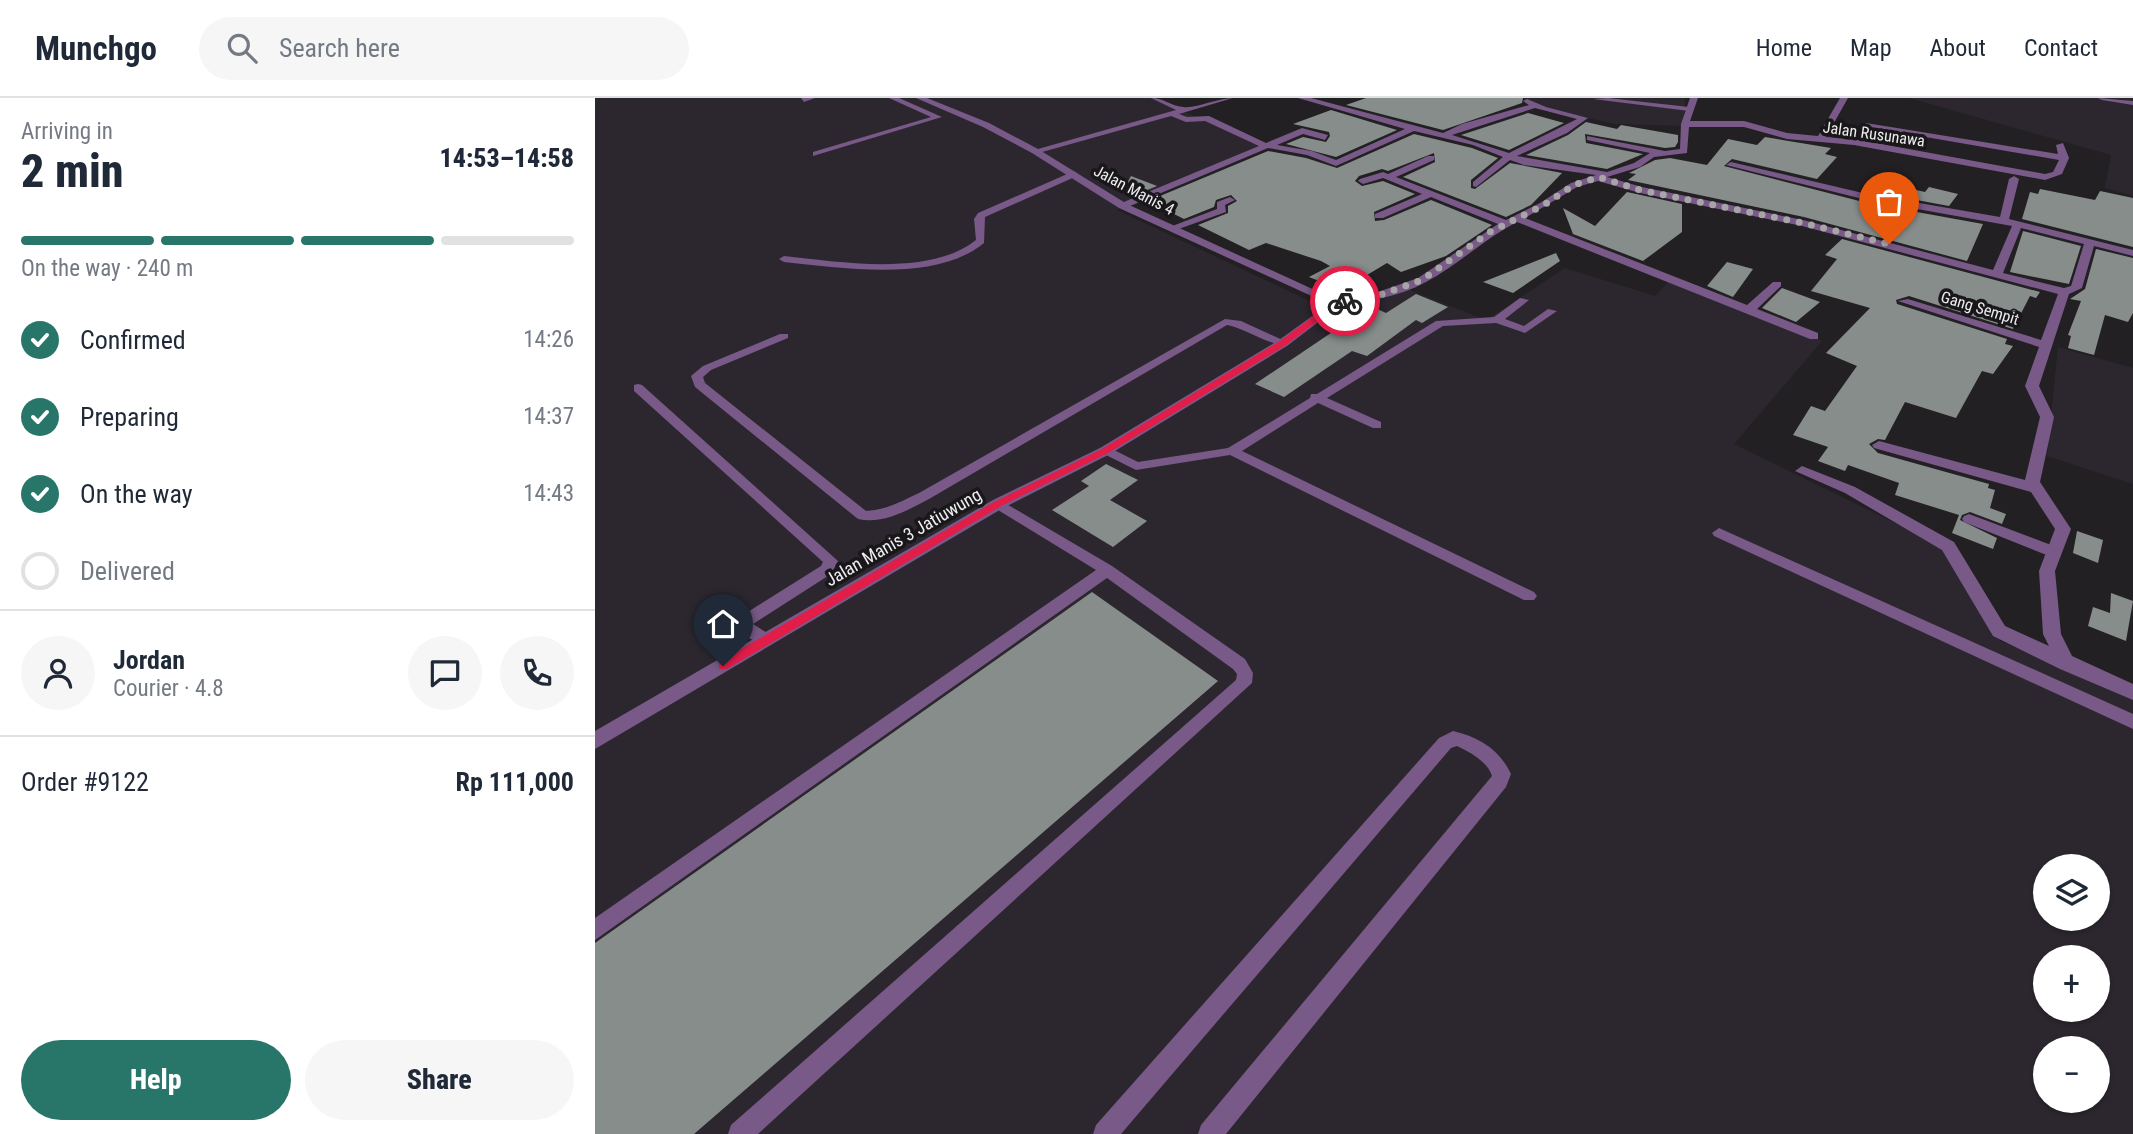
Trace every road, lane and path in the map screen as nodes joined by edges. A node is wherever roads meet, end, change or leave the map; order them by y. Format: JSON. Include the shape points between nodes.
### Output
{"nodes":[{"id":1,"x":893,"y":98,"type":"edge"},
{"id":2,"x":920,"y":98,"type":"edge"},
{"id":3,"x":1155,"y":98,"type":"edge"},
{"id":4,"x":1229,"y":98,"type":"edge"},
{"id":5,"x":1302,"y":98,"type":"edge"},
{"id":6,"x":1523,"y":98,"type":"edge"},
{"id":7,"x":1694,"y":98,"type":"edge"},
{"id":8,"x":1844,"y":98,"type":"edge"},
{"id":9,"x":2102,"y":98,"type":"edge"},
{"id":10,"x":1597,"y":99,"type":"edge"},
{"id":11,"x":2133,"y":103,"type":"edge"},
{"id":12,"x":1535,"y":106,"type":"junction"},
{"id":13,"x":1689,"y":109,"type":"junction"},
{"id":14,"x":1185,"y":111,"type":"junction"},
{"id":15,"x":1172,"y":114,"type":"junction"},
{"id":16,"x":1685,"y":124,"type":"junction"},
{"id":17,"x":1866,"y":126,"type":"dead end"},
{"id":18,"x":1412,"y":129,"type":"junction"},
{"id":19,"x":1564,"y":131,"type":"junction"},
{"id":20,"x":1443,"y":136,"type":"junction"},
{"id":21,"x":1325,"y":137,"type":"dead end"},
{"id":22,"x":1820,"y":141,"type":"junction"},
{"id":23,"x":1264,"y":145,"type":"junction"},
{"id":24,"x":2060,"y":145,"type":"dead end"},
{"id":25,"x":1035,"y":151,"type":"junction"},
{"id":26,"x":1661,"y":152,"type":"junction"},
{"id":27,"x":815,"y":154,"type":"dead end"},
{"id":28,"x":1509,"y":156,"type":"junction"},
{"id":29,"x":1430,"y":158,"type":"dead end"},
{"id":30,"x":2064,"y":158,"type":"junction"},
{"id":31,"x":1731,"y":165,"type":"dead end"},
{"id":32,"x":1074,"y":174,"type":"junction"},
{"id":33,"x":1603,"y":176,"type":"junction"},
{"id":34,"x":1388,"y":177,"type":"junction"},
{"id":35,"x":2014,"y":179,"type":"dead end"},
{"id":36,"x":1363,"y":181,"type":"dead end"},
{"id":37,"x":1476,"y":184,"type":"dead end"},
{"id":38,"x":1431,"y":194,"type":"junction"},
{"id":39,"x":1230,"y":200,"type":"dead end"},
{"id":40,"x":1123,"y":206,"type":"junction"},
{"id":41,"x":1379,"y":216,"type":"dead end"},
{"id":42,"x":2047,"y":219,"type":"dead end"},
{"id":43,"x":1510,"y":221,"type":"junction"},
{"id":44,"x":2004,"y":221,"type":"junction"},
{"id":45,"x":1176,"y":226,"type":"junction"},
{"id":46,"x":2017,"y":226,"type":"junction"},
{"id":47,"x":2047,"y":232,"type":"junction"},
{"id":48,"x":2090,"y":242,"type":"junction"},
{"id":49,"x":2133,"y":253,"type":"edge"},
{"id":50,"x":784,"y":259,"type":"dead end"},
{"id":51,"x":1998,"y":272,"type":"junction"},
{"id":52,"x":1777,"y":284,"type":"dead end"},
{"id":53,"x":2064,"y":292,"type":"junction"},
{"id":54,"x":1524,"y":300,"type":"dead end"},
{"id":55,"x":1904,"y":301,"type":"dead end"},
{"id":56,"x":1337,"y":303,"type":"junction"},
{"id":57,"x":1552,"y":311,"type":"dead end"},
{"id":58,"x":1748,"y":311,"type":"junction"},
{"id":59,"x":1497,"y":320,"type":"junction"},
{"id":60,"x":784,"y":335,"type":"dead end"},
{"id":61,"x":1814,"y":336,"type":"dead end"},
{"id":62,"x":1283,"y":343,"type":"junction"},
{"id":63,"x":2047,"y":345,"type":"junction"},
{"id":64,"x":638,"y":388,"type":"dead end"},
{"id":65,"x":1315,"y":397,"type":"junction"},
{"id":66,"x":1377,"y":425,"type":"dead end"},
{"id":67,"x":1879,"y":445,"type":"dead end"},
{"id":68,"x":1105,"y":451,"type":"junction"},
{"id":69,"x":1232,"y":451,"type":"junction"},
{"id":70,"x":1802,"y":471,"type":"dead end"},
{"id":71,"x":2035,"y":488,"type":"junction"},
{"id":72,"x":998,"y":504,"type":"junction"},
{"id":73,"x":1969,"y":519,"type":"dead end"},
{"id":74,"x":1719,"y":533,"type":"dead end"},
{"id":75,"x":2054,"y":552,"type":"junction"},
{"id":76,"x":1107,"y":570,"type":"junction"},
{"id":77,"x":1529,"y":596,"type":"dead end"},
{"id":78,"x":766,"y":640,"type":"junction"},
{"id":79,"x":2067,"y":664,"type":"junction"},
{"id":80,"x":2133,"y":692,"type":"edge"},
{"id":81,"x":2133,"y":722,"type":"edge"},
{"id":82,"x":595,"y":741,"type":"edge"},
{"id":83,"x":595,"y":930,"type":"edge"},
{"id":84,"x":1109,"y":1132,"type":"edge"},
{"id":85,"x":740,"y":1134,"type":"edge"},
{"id":86,"x":1210,"y":1134,"type":"edge"}],
"edges":[{"from":1,"to":27,"type":"lane","via":[[938,117]]},
{"from":2,"to":25,"type":"street","name":"Jalan Manis 4"},
{"from":3,"to":14,"type":"street"},
{"from":4,"to":14,"type":"street"},
{"from":5,"to":18,"type":"street"},
{"from":6,"to":12,"type":"street"},
{"from":7,"to":13,"type":"street"},
{"from":8,"to":22,"type":"street"},
{"from":9,"to":11,"type":"lane"},
{"from":10,"to":13,"type":"lane"},
{"from":12,"to":19,"type":"street","via":[[1584,118]]},
{"from":12,"to":20,"type":"street"},
{"from":13,"to":16,"type":"street"},
{"from":14,"to":15,"type":"street"},
{"from":15,"to":23,"type":"street","via":[[1186,120],[1206,118]]},
{"from":15,"to":25,"type":"street"},
{"from":16,"to":22,"type":"street","name":"Jalan Rusunawa","via":[[1744,124]]},
{"from":16,"to":26,"type":"street","via":[[1686,149]]},
{"from":17,"to":30,"type":"street"},
{"from":18,"to":20,"type":"street"},
{"from":18,"to":23,"type":"street","via":[[1338,163]]},
{"from":19,"to":26,"type":"street"},
{"from":19,"to":28,"type":"street"},
{"from":20,"to":28,"type":"street"},
{"from":21,"to":23,"type":"street","via":[[1304,130]]},
{"from":22,"to":30,"type":"street","name":"Jalan Rusunawa","via":[[1854,142],[2037,176],[2057,174]]},
{"from":23,"to":40,"type":"street"},
{"from":24,"to":30,"type":"street"},
{"from":25,"to":32,"type":"street","name":"Jalan Manis 4"},
{"from":26,"to":33,"type":"street"},
{"from":28,"to":33,"type":"street"},
{"from":28,"to":37,"type":"street"},
{"from":29,"to":34,"type":"street"},
{"from":31,"to":44,"type":"street","via":[[1867,197]]},
{"from":32,"to":40,"type":"street","name":"Jalan Manis 4"},
{"from":32,"to":50,"type":"lane","via":[[981,215],[981,242],[954,257],[907,267]]},
{"from":33,"to":43,"type":"street","via":[[1574,185]]},
{"from":33,"to":51,"type":"street","via":[[1640,190],[1803,223]]},
{"from":34,"to":36,"type":"street","via":[[1380,174]]},
{"from":34,"to":38,"type":"street"},
{"from":35,"to":44,"type":"street"},
{"from":38,"to":41,"type":"street"},
{"from":38,"to":43,"type":"street"},
{"from":39,"to":45,"type":"street","via":[[1220,204],[1222,209]]},
{"from":40,"to":45,"type":"street","name":"Jalan Manis 4"},
{"from":42,"to":47,"type":"street"},
{"from":43,"to":56,"type":"street","via":[[1422,280],[1377,296]]},
{"from":43,"to":58,"type":"street"},
{"from":44,"to":46,"type":"street"},
{"from":45,"to":56,"type":"street","name":"Jalan Manis 4"},
{"from":46,"to":47,"type":"street"},
{"from":46,"to":51,"type":"street"},
{"from":47,"to":48,"type":"street"},
{"from":48,"to":49,"type":"street"},
{"from":48,"to":53,"type":"street","via":[[2076,288]]},
{"from":51,"to":53,"type":"street"},
{"from":52,"to":58,"type":"street"},
{"from":53,"to":63,"type":"street"},
{"from":54,"to":59,"type":"lane"},
{"from":55,"to":63,"type":"street","name":"Gang Sempit"},
{"from":56,"to":62,"type":"street","name":"Jalan Manis 3 Jatiuwung"},
{"from":57,"to":59,"type":"lane","via":[[1525,330]]},
{"from":58,"to":61,"type":"street"},
{"from":59,"to":65,"type":"lane","via":[[1440,323]]},
{"from":60,"to":62,"type":"lane","via":[[707,368],[697,376],[699,384],[863,516],[899,509],[924,496],[1225,323],[1237,323]]},
{"from":62,"to":68,"type":"street","name":"Jalan Manis 3 Jatiuwung"},
{"from":63,"to":71,"type":"street","via":[[2032,386],[2047,417],[2033,472]]},
{"from":64,"to":78,"type":"lane","via":[[831,561],[826,570],[744,622],[746,629]]},
{"from":65,"to":66,"type":"lane"},
{"from":65,"to":69,"type":"lane"},
{"from":67,"to":71,"type":"street"},
{"from":68,"to":69,"type":"lane","via":[[1136,466]]},
{"from":68,"to":72,"type":"street","name":"Jalan Manis 3 Jatiuwung"},
{"from":69,"to":77,"type":"lane"},
{"from":70,"to":79,"type":"street","via":[[1850,490],[1948,546],[1999,631]]},
{"from":71,"to":75,"type":"street","via":[[2063,529]]},
{"from":72,"to":76,"type":"lane"},
{"from":72,"to":78,"type":"street","name":"Jalan Manis 3 Jatiuwung"},
{"from":73,"to":75,"type":"lane"},
{"from":74,"to":81,"type":"lane"},
{"from":75,"to":79,"type":"street","via":[[2047,571],[2050,617],[2052,634]]},
{"from":76,"to":83,"type":"lane"},
{"from":76,"to":85,"type":"lane","via":[[1239,664],[1245,673],[1244,683]]},
{"from":78,"to":82,"type":"street","name":"Jalan Manis 3 Jatiuwung"},
{"from":79,"to":80,"type":"street"},
{"from":84,"to":86,"type":"lane","via":[[1445,743],[1463,739],[1499,765],[1499,781]]}]}
